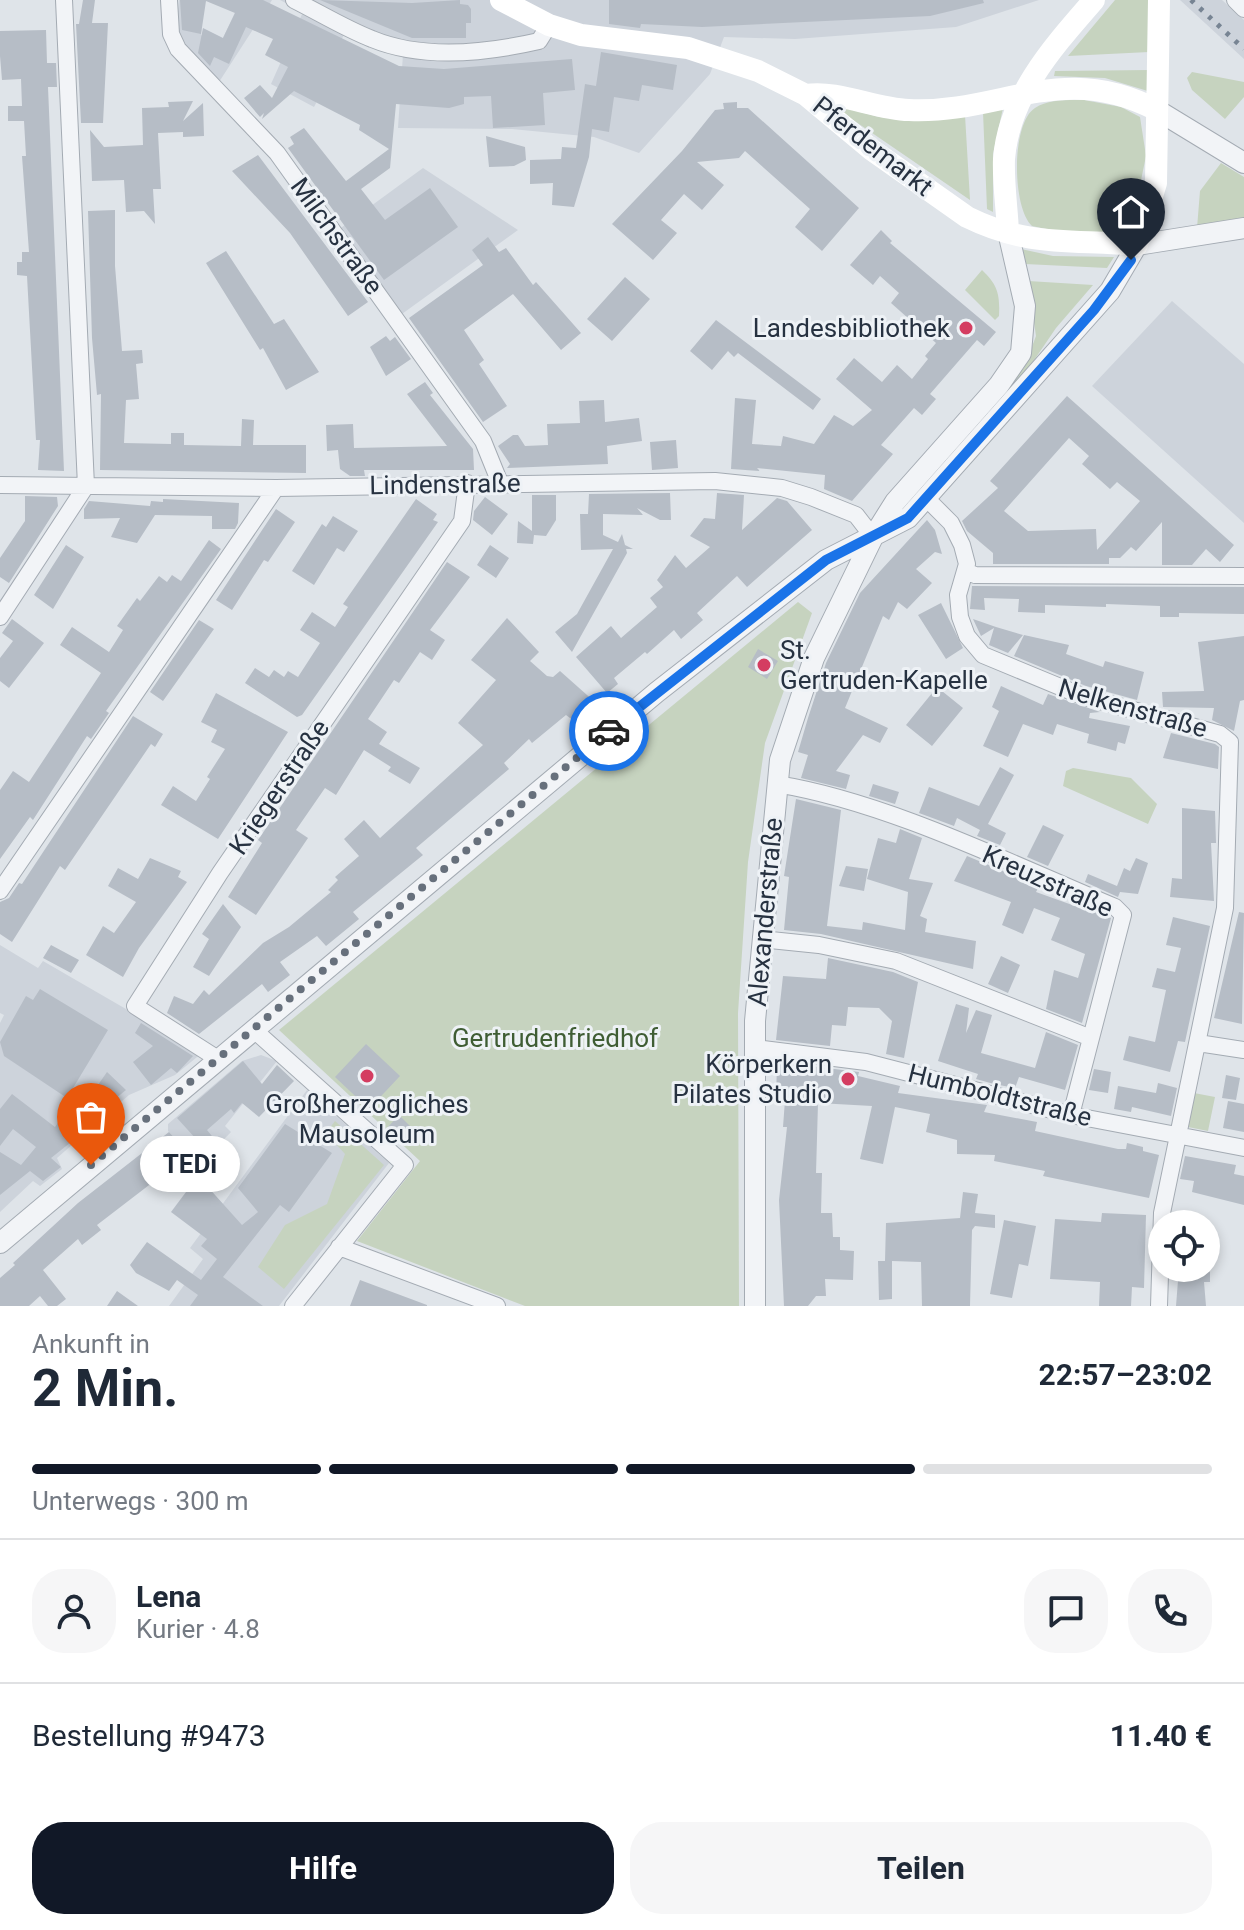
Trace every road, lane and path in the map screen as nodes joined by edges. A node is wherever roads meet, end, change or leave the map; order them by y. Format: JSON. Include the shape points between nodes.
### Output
{"nodes":[{"id":1,"x":64,"y":0,"type":"edge"},
{"id":2,"x":169,"y":0,"type":"edge"},
{"id":3,"x":294,"y":0,"type":"edge"},
{"id":4,"x":501,"y":0,"type":"edge"},
{"id":5,"x":1094,"y":0,"type":"edge"},
{"id":6,"x":1159,"y":0,"type":"edge"},
{"id":7,"x":1235,"y":0,"type":"edge"},
{"id":8,"x":1244,"y":9,"type":"edge"},
{"id":9,"x":549,"y":25,"type":"junction"},
{"id":10,"x":1024,"y":93,"type":"junction"},
{"id":11,"x":806,"y":95,"type":"junction"},
{"id":12,"x":1157,"y":110,"type":"junction"},
{"id":13,"x":1244,"y":163,"type":"edge"},
{"id":14,"x":1244,"y":228,"type":"edge"},
{"id":15,"x":1008,"y":232,"type":"junction"},
{"id":16,"x":1137,"y":245,"type":"junction"},
{"id":17,"x":467,"y":483,"type":"junction"},
{"id":18,"x":500,"y":483,"type":"junction"},
{"id":19,"x":0,"y":485,"type":"edge"},
{"id":20,"x":86,"y":486,"type":"junction"},
{"id":21,"x":276,"y":488,"type":"junction"},
{"id":22,"x":926,"y":498,"type":"junction"},
{"id":23,"x":873,"y":537,"type":"junction"},
{"id":24,"x":965,"y":571,"type":"junction"},
{"id":25,"x":1244,"y":576,"type":"edge"},
{"id":26,"x":0,"y":617,"type":"edge"},
{"id":27,"x":785,"y":785,"type":"junction"},
{"id":28,"x":1237,"y":812,"type":"edge"},
{"id":29,"x":0,"y":891,"type":"edge"},
{"id":30,"x":761,"y":939,"type":"junction"},
{"id":31,"x":254,"y":1030,"type":"junction"},
{"id":32,"x":1091,"y":1038,"type":"junction"},
{"id":33,"x":1198,"y":1043,"type":"junction"},
{"id":34,"x":755,"y":1048,"type":"junction"},
{"id":35,"x":1244,"y":1050,"type":"edge"},
{"id":36,"x":218,"y":1059,"type":"junction"},
{"id":37,"x":1071,"y":1115,"type":"junction"},
{"id":38,"x":1178,"y":1135,"type":"junction"},
{"id":39,"x":1244,"y":1148,"type":"edge"},
{"id":40,"x":0,"y":1243,"type":"edge"},
{"id":41,"x":339,"y":1247,"type":"junction"},
{"id":42,"x":293,"y":1306,"type":"edge"},
{"id":43,"x":497,"y":1306,"type":"edge"},
{"id":44,"x":755,"y":1306,"type":"edge"},
{"id":45,"x":1159,"y":1306,"type":"edge"}],
"edges":[{"from":1,"to":20,"type":"street"},
{"from":2,"to":18,"type":"street","name":"Milchstraße","via":[[171,34],[178,49],[277,153],[483,441]]},
{"from":3,"to":9,"type":"street","via":[[373,40],[425,53],[539,41]]},
{"from":4,"to":9,"type":"main road"},
{"from":5,"to":10,"type":"main road","via":[[1042,62]]},
{"from":6,"to":12,"type":"main road"},
{"from":7,"to":8,"type":"street"},
{"from":9,"to":11,"type":"main road","via":[[581,35],[724,57]]},
{"from":10,"to":11,"type":"main road","name":"Pferdemarkt","via":[[910,111],[863,105],[824,92]]},
{"from":10,"to":12,"type":"main road","name":"Pferdemarkt","via":[[1099,89]]},
{"from":10,"to":15,"type":"main road","via":[[1005,150]]},
{"from":11,"to":15,"type":"main road","name":"Pferdemarkt","via":[[967,217]]},
{"from":12,"to":13,"type":"street","name":"Pferdemarkt"},
{"from":12,"to":16,"type":"main road","via":[[1156,183]]},
{"from":14,"to":16,"type":"street","name":"Pferdemarkt"},
{"from":15,"to":16,"type":"main road","name":"Pferdemarkt","via":[[1062,244]]},
{"from":15,"to":23,"type":"street","name":"Alexanderstraße","via":[[1025,306],[1021,353],[1006,377],[895,502]]},
{"from":16,"to":22,"type":"street","via":[[1110,291]]},
{"from":17,"to":18,"type":"street","name":"Lindenstraße"},
{"from":17,"to":21,"type":"street","name":"Lindenstraße"},
{"from":17,"to":36,"type":"street","name":"Kriegerstraße","via":[[462,521],[135,1006]]},
{"from":18,"to":23,"type":"street","name":"Lindenstraße","via":[[715,481],[773,486],[856,515]]},
{"from":19,"to":20,"type":"street","name":"Lindenstraße"},
{"from":20,"to":21,"type":"street","name":"Lindenstraße"},
{"from":20,"to":26,"type":"street"},
{"from":21,"to":29,"type":"street"},
{"from":22,"to":23,"type":"street","via":[[908,518]]},
{"from":22,"to":24,"type":"street","name":"Nelkenstraße","via":[[959,537]]},
{"from":23,"to":27,"type":"street","name":"Alexanderstraße","via":[[814,658],[788,730]]},
{"from":23,"to":31,"type":"street","via":[[826,560],[657,692]]},
{"from":24,"to":25,"type":"street"},
{"from":24,"to":28,"type":"street","name":"Nelkenstraße","via":[[958,595],[960,617],[983,655],[1082,696],[1228,738]]},
{"from":27,"to":30,"type":"street","name":"Alexanderstraße"},
{"from":27,"to":32,"type":"street","name":"Kreuzstraße","via":[[953,839],[1115,907],[1123,915],[1122,925]]},
{"from":28,"to":33,"type":"street","name":"Nelkenstraße","via":[[1225,908]]},
{"from":30,"to":32,"type":"street","via":[[896,961]]},
{"from":30,"to":34,"type":"street","name":"Alexanderstraße"},
{"from":31,"to":36,"type":"street"},
{"from":31,"to":41,"type":"street","via":[[405,1165]]},
{"from":32,"to":37,"type":"street","name":"Kreuzstraße"},
{"from":33,"to":35,"type":"street"},
{"from":33,"to":38,"type":"street","name":"Nelkenstraße"},
{"from":34,"to":37,"type":"street","name":"Humboldtstraße","via":[[852,1059]]},
{"from":34,"to":44,"type":"street","name":"Alexanderstraße"},
{"from":36,"to":40,"type":"street"},
{"from":37,"to":38,"type":"street","name":"Humboldtstraße"},
{"from":38,"to":39,"type":"street","name":"Humboldtstraße"},
{"from":38,"to":45,"type":"street","name":"Nelkenstraße","via":[[1160,1227]]},
{"from":41,"to":42,"type":"street"},
{"from":41,"to":43,"type":"street"}]}
